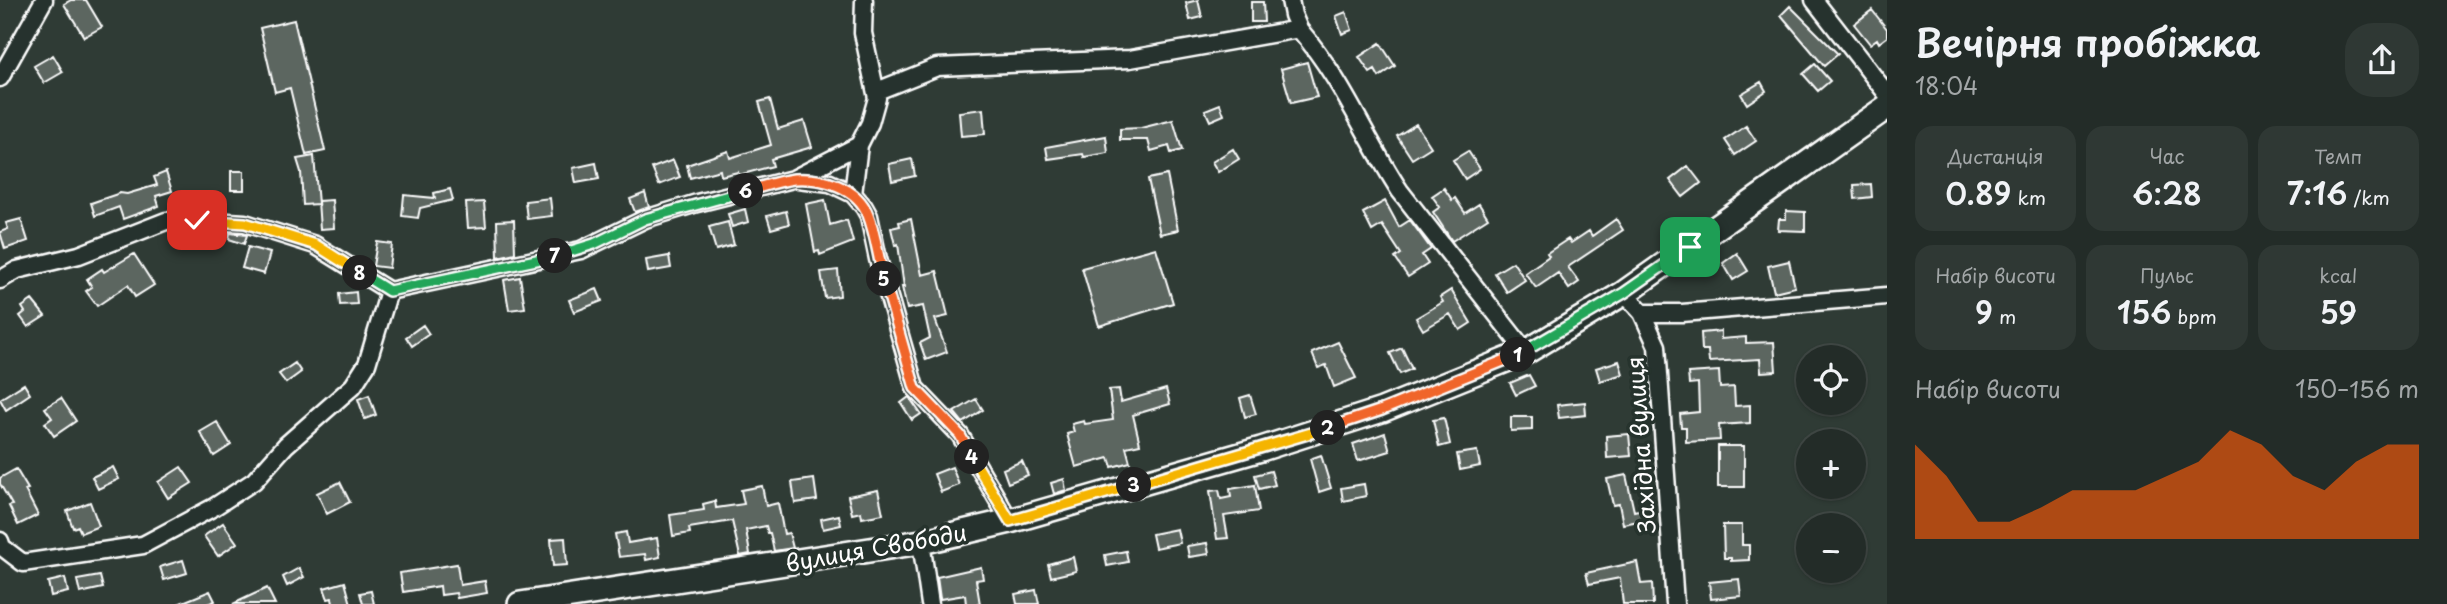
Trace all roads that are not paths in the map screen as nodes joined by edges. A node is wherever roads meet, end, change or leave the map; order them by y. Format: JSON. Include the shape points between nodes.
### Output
{"nodes":[{"id":1,"x":44,"y":0,"type":"edge"},
{"id":2,"x":864,"y":0,"type":"edge"},
{"id":3,"x":1290,"y":0,"type":"edge"},
{"id":4,"x":1814,"y":0,"type":"edge"},
{"id":5,"x":1299,"y":29,"type":"junction"},
{"id":6,"x":0,"y":79,"type":"edge"},
{"id":7,"x":877,"y":91,"type":"junction"},
{"id":8,"x":1887,"y":94,"type":"edge"},
{"id":9,"x":1887,"y":107,"type":"edge"},
{"id":10,"x":859,"y":145,"type":"junction"},
{"id":11,"x":793,"y":179,"type":"junction"},
{"id":12,"x":853,"y":194,"type":"junction"},
{"id":13,"x":0,"y":280,"type":"edge"},
{"id":14,"x":389,"y":291,"type":"junction"},
{"id":15,"x":1624,"y":293,"type":"junction"},
{"id":16,"x":1887,"y":296,"type":"edge"},
{"id":17,"x":1642,"y":313,"type":"junction"},
{"id":18,"x":1526,"y":352,"type":"junction"},
{"id":19,"x":1010,"y":521,"type":"junction"},
{"id":20,"x":0,"y":541,"type":"edge"},
{"id":21,"x":921,"y":542,"type":"junction"},
{"id":22,"x":520,"y":604,"type":"edge"},
{"id":23,"x":930,"y":604,"type":"edge"},
{"id":24,"x":1675,"y":604,"type":"edge"}],
"edges":[{"from":1,"to":6,"type":"street"},
{"from":2,"to":7,"type":"street","via":[[863,33]]},
{"from":3,"to":5,"type":"street"},
{"from":4,"to":8,"type":"street"},
{"from":5,"to":7,"type":"street","via":[[1130,58],[937,67]]},
{"from":5,"to":18,"type":"street","via":[[1343,89],[1383,166],[1411,206]]},
{"from":7,"to":10,"type":"street"},
{"from":9,"to":15,"type":"street","name":"вулиця Свободи"},
{"from":10,"to":11,"type":"street"},
{"from":10,"to":12,"type":"street"},
{"from":11,"to":12,"type":"street","via":[[830,183]]},
{"from":11,"to":14,"type":"street","via":[[645,219],[581,250]]},
{"from":12,"to":19,"type":"street","via":[[869,216],[915,388],[960,435]]},
{"from":13,"to":14,"type":"street","via":[[17,270],[79,255],[166,221],[197,220],[245,223],[316,245]]},
{"from":14,"to":20,"type":"street","via":[[367,363],[353,386],[286,445],[254,481],[224,501],[143,545],[23,563]]},
{"from":15,"to":17,"type":"street","name":"Західна вулиця"},
{"from":15,"to":18,"type":"street","name":"вулиця Свободи"},
{"from":16,"to":17,"type":"street"},
{"from":17,"to":24,"type":"street","name":"Західна вулиця","via":[[1657,346]]},
{"from":18,"to":19,"type":"street","name":"вулиця Свободи","via":[[1382,410]]},
{"from":19,"to":21,"type":"street","name":"вулиця Свободи"},
{"from":21,"to":22,"type":"street","name":"вулиця Свободи"},
{"from":21,"to":23,"type":"street"}]}
